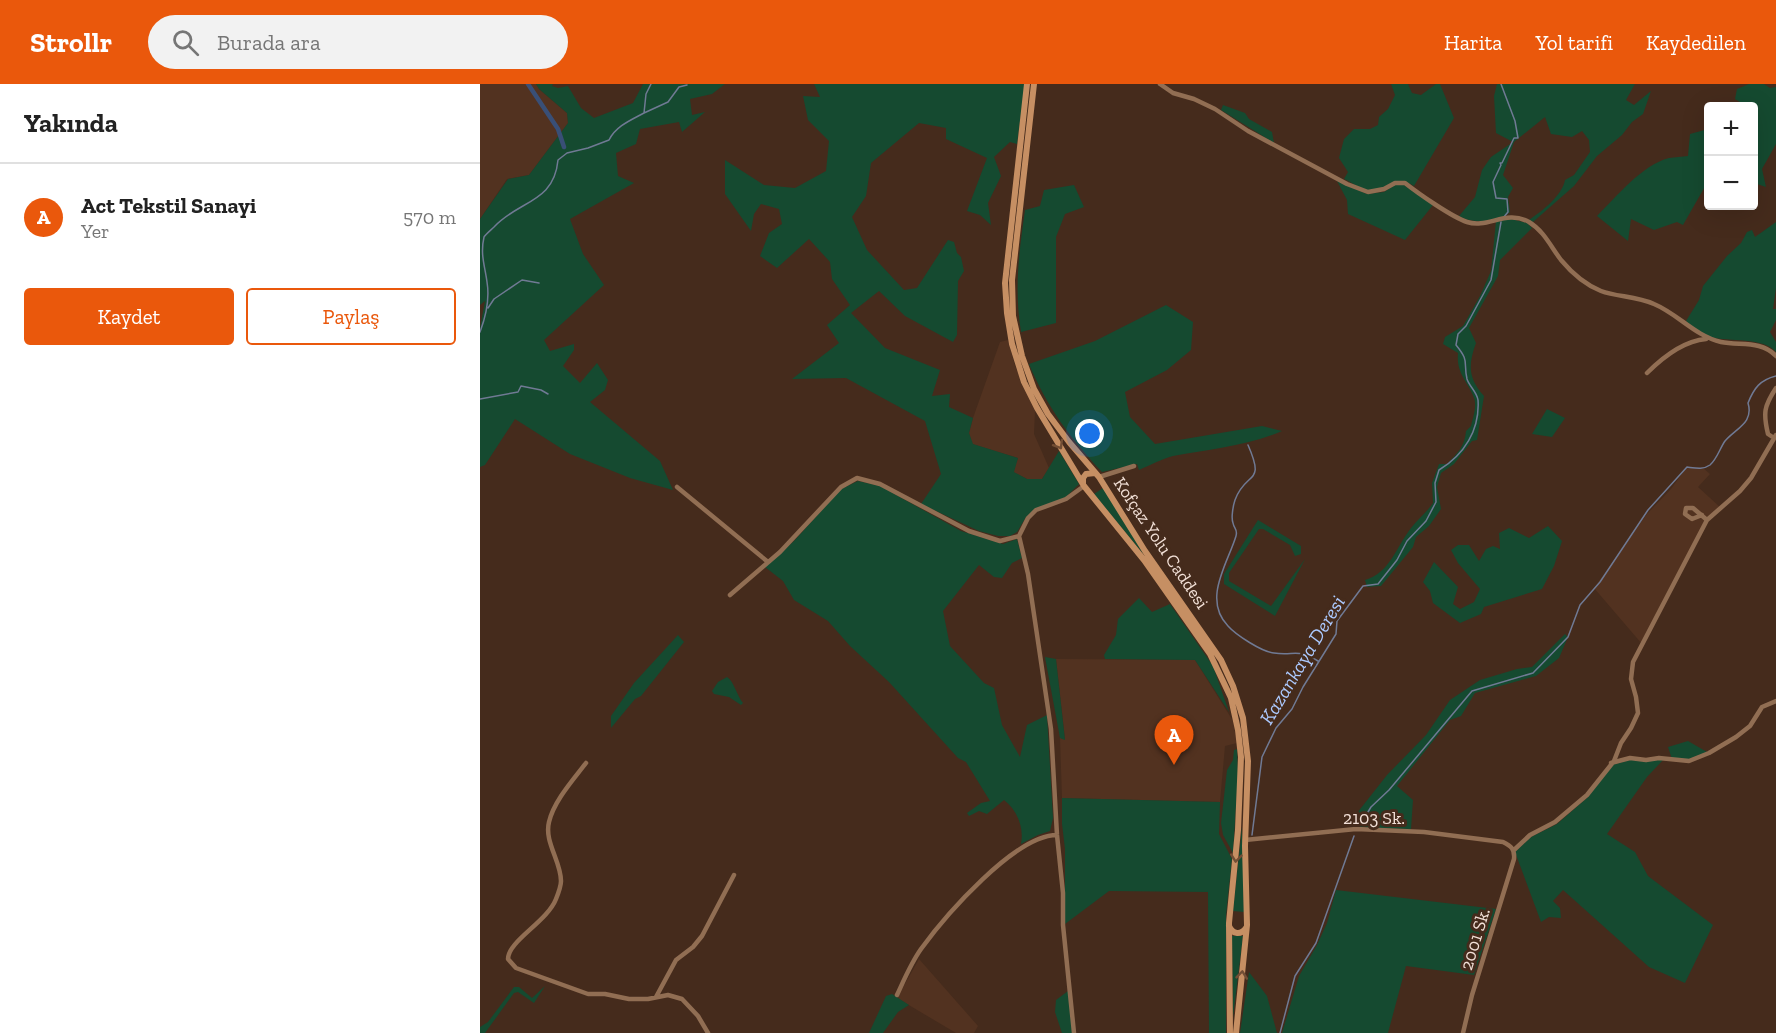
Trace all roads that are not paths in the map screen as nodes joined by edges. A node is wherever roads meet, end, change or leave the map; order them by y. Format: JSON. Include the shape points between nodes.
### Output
{"nodes":[{"id":1,"x":1027,"y":84,"type":"edge"},
{"id":2,"x":1034,"y":84,"type":"edge"},
{"id":3,"x":1160,"y":84,"type":"edge"},
{"id":4,"x":1708,"y":338,"type":"junction"},
{"id":5,"x":1776,"y":356,"type":"edge"},
{"id":6,"x":1647,"y":373,"type":"dead end"},
{"id":7,"x":1776,"y":388,"type":"edge"},
{"id":8,"x":1775,"y":436,"type":"edge"},
{"id":9,"x":1134,"y":466,"type":"dead end"},
{"id":10,"x":1098,"y":477,"type":"junction"},
{"id":11,"x":1083,"y":485,"type":"junction"},
{"id":12,"x":677,"y":487,"type":"dead end"},
{"id":13,"x":1702,"y":515,"type":"dead end"},
{"id":14,"x":1707,"y":520,"type":"junction"},
{"id":15,"x":1019,"y":536,"type":"junction"},
{"id":16,"x":768,"y":562,"type":"junction"},
{"id":17,"x":730,"y":595,"type":"dead end"},
{"id":18,"x":1776,"y":701,"type":"edge"},
{"id":19,"x":586,"y":763,"type":"dead end"},
{"id":20,"x":1611,"y":764,"type":"junction"},
{"id":21,"x":1057,"y":834,"type":"junction"},
{"id":22,"x":1245,"y":840,"type":"junction"},
{"id":23,"x":1514,"y":852,"type":"junction"},
{"id":24,"x":735,"y":875,"type":"dead end"},
{"id":25,"x":1230,"y":923,"type":"junction"},
{"id":26,"x":1246,"y":925,"type":"junction"},
{"id":27,"x":897,"y":995,"type":"dead end"},
{"id":28,"x":656,"y":997,"type":"junction"},
{"id":29,"x":708,"y":1033,"type":"edge"},
{"id":30,"x":1074,"y":1033,"type":"edge"},
{"id":31,"x":1230,"y":1033,"type":"edge"},
{"id":32,"x":1236,"y":1033,"type":"edge"},
{"id":33,"x":1462,"y":1033,"type":"edge"}],
"edges":[{"from":1,"to":11,"type":"main road","name":"Kofçaz Yolu Caddesi","one_way":true,"via":[[1006,269],[1006,313],[1024,382]]},
{"from":2,"to":10,"type":"main road","name":"Kofçaz Yolu Caddesi","via":[[1012,270],[1015,327],[1024,363],[1041,401]]},
{"from":3,"to":4,"type":"street","via":[[1215,109],[1248,131],[1368,192],[1405,183],[1468,222],[1487,223],[1507,216],[1529,222],[1577,276],[1600,291],[1656,304]]},
{"from":4,"to":5,"type":"street","via":[[1754,344],[1770,349]]},
{"from":4,"to":6,"type":"street","via":[[1685,344]]},
{"from":7,"to":8,"type":"street","via":[[1766,404],[1764,417],[1768,434]]},
{"from":8,"to":14,"type":"street","via":[[1751,478]]},
{"from":9,"to":10,"type":"street"},
{"from":10,"to":11,"type":"main road","via":[[1086,474]]},
{"from":10,"to":11,"type":"main road","via":[[1099,486],[1094,489]]},
{"from":10,"to":22,"type":"main road","name":"Kofçaz Yolu Caddesi","via":[[1230,677],[1246,739]]},
{"from":11,"to":15,"type":"street","via":[[1066,499],[1036,510]]},
{"from":11,"to":25,"type":"main road","name":"Kofçaz Yolu Caddesi","one_way":true,"via":[[1203,643],[1231,698],[1241,771]]},
{"from":12,"to":16,"type":"street"},
{"from":13,"to":14,"type":"street"},
{"from":14,"to":20,"type":"street","via":[[1633,662],[1630,679],[1638,713]]},
{"from":15,"to":16,"type":"street","via":[[1000,541],[969,531],[880,484],[857,478],[841,487]]},
{"from":15,"to":21,"type":"street","via":[[1030,583],[1051,729]]},
{"from":16,"to":17,"type":"street"},
{"from":18,"to":20,"type":"street","via":[[1762,707],[1750,726],[1736,737],[1689,762],[1630,758]]},
{"from":19,"to":28,"type":"street","via":[[549,821],[561,882],[555,902],[546,916],[512,947],[508,959],[516,968],[588,994],[629,999]]},
{"from":20,"to":23,"type":"street","via":[[1587,795],[1555,822],[1530,835]]},
{"from":21,"to":27,"type":"street","via":[[1046,834],[1023,846],[971,891],[920,951]]},
{"from":21,"to":30,"type":"street"},
{"from":22,"to":23,"type":"street","name":"2103 Sk.","via":[[1356,829],[1424,832],[1503,842]]},
{"from":22,"to":26,"type":"main road","name":"Kofçaz Yolu Caddesi"},
{"from":23,"to":33,"type":"street","name":"2001 Sk."},
{"from":24,"to":28,"type":"street","via":[[702,936],[676,960]]},
{"from":25,"to":26,"type":"main road","via":[[1238,916],[1243,917]]},
{"from":25,"to":26,"type":"main road","via":[[1232,931],[1238,933]]},
{"from":25,"to":31,"type":"main road","name":"Kofçaz Yolu Caddesi"},
{"from":32,"to":26,"type":"main road","name":"Kofçaz Yolu Caddesi","one_way":true},
{"from":28,"to":29,"type":"street","via":[[682,999]]}]}
